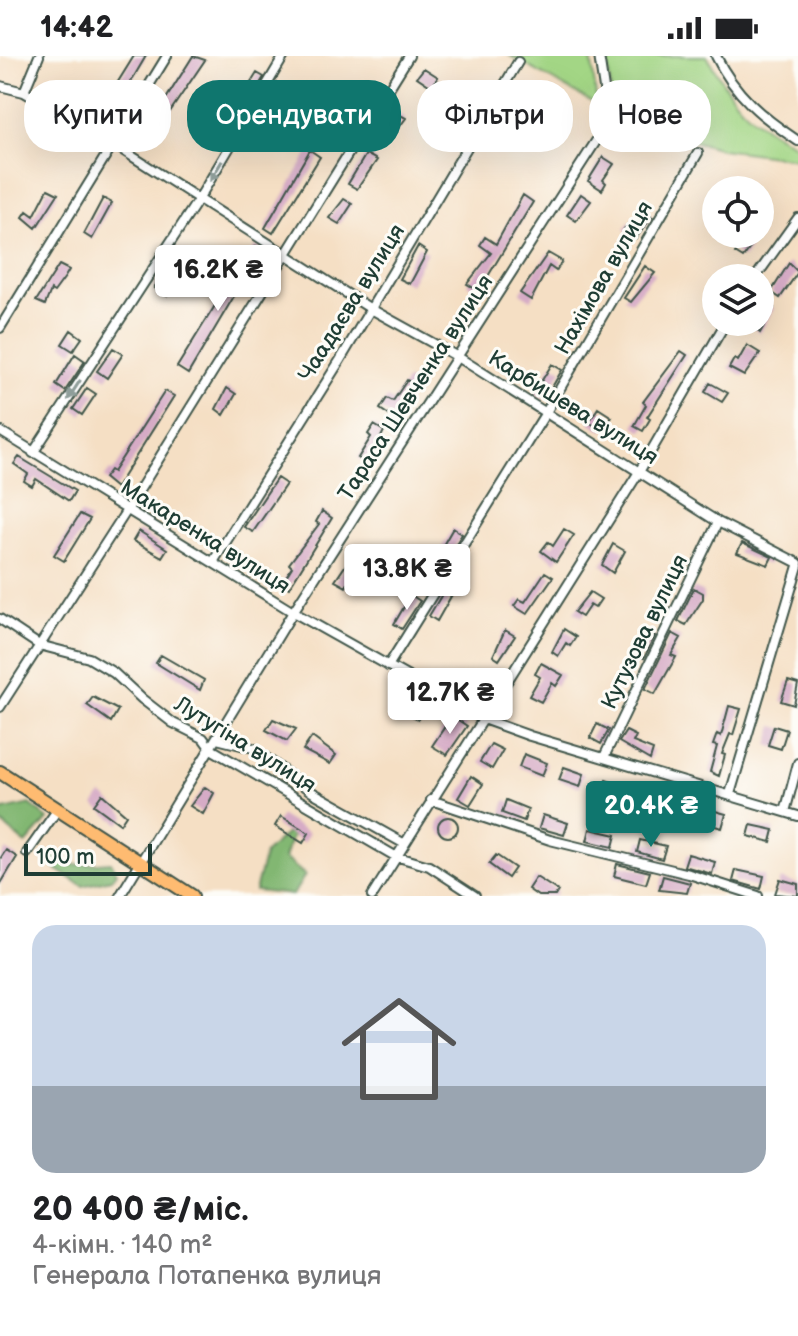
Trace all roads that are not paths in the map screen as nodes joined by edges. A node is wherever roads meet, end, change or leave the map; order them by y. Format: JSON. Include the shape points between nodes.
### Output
{"nodes":[{"id":1,"x":39,"y":56,"type":"edge"},
{"id":2,"x":167,"y":56,"type":"edge"},
{"id":3,"x":284,"y":56,"type":"edge"},
{"id":4,"x":409,"y":56,"type":"edge"},
{"id":5,"x":599,"y":56,"type":"edge"},
{"id":6,"x":716,"y":56,"type":"edge"},
{"id":7,"x":518,"y":62,"type":"dead end"},
{"id":8,"x":29,"y":80,"type":"edge"},
{"id":9,"x":152,"y":80,"type":"edge"},
{"id":10,"x":0,"y":86,"type":"edge"},
{"id":11,"x":24,"y":92,"type":"edge"},
{"id":12,"x":798,"y":141,"type":"edge"},
{"id":13,"x":108,"y":152,"type":"edge"},
{"id":14,"x":126,"y":152,"type":"edge"},
{"id":15,"x":698,"y":153,"type":"dead end"},
{"id":16,"x":200,"y":197,"type":"junction"},
{"id":17,"x":798,"y":218,"type":"edge"},
{"id":18,"x":284,"y":252,"type":"junction"},
{"id":19,"x":765,"y":264,"type":"edge"},
{"id":20,"x":371,"y":309,"type":"junction"},
{"id":21,"x":0,"y":328,"type":"edge"},
{"id":22,"x":718,"y":336,"type":"edge"},
{"id":23,"x":458,"y":357,"type":"junction"},
{"id":24,"x":545,"y":414,"type":"junction"},
{"id":25,"x":0,"y":431,"type":"edge"},
{"id":26,"x":33,"y":453,"type":"junction"},
{"id":27,"x":639,"y":472,"type":"junction"},
{"id":28,"x":127,"y":510,"type":"junction"},
{"id":29,"x":718,"y":522,"type":"junction"},
{"id":30,"x":213,"y":562,"type":"junction"},
{"id":31,"x":798,"y":565,"type":"edge"},
{"id":32,"x":293,"y":612,"type":"junction"},
{"id":33,"x":0,"y":619,"type":"edge"},
{"id":34,"x":39,"y":645,"type":"junction"},
{"id":35,"x":388,"y":666,"type":"junction"},
{"id":36,"x":0,"y":707,"type":"edge"},
{"id":37,"x":483,"y":719,"type":"junction"},
{"id":38,"x":217,"y":739,"type":"junction"},
{"id":39,"x":211,"y":749,"type":"junction"},
{"id":40,"x":604,"y":757,"type":"junction"},
{"id":41,"x":798,"y":763,"type":"edge"},
{"id":42,"x":0,"y":772,"type":"edge"},
{"id":43,"x":730,"y":794,"type":"junction"},
{"id":44,"x":431,"y":800,"type":"junction"},
{"id":45,"x":58,"y":809,"type":"junction"},
{"id":46,"x":785,"y":812,"type":"junction"},
{"id":47,"x":798,"y":816,"type":"edge"},
{"id":48,"x":403,"y":843,"type":"junction"},
{"id":49,"x":27,"y":853,"type":"dead end"},
{"id":50,"x":395,"y":856,"type":"junction"},
{"id":51,"x":141,"y":863,"type":"junction"},
{"id":52,"x":120,"y":896,"type":"edge"},
{"id":53,"x":192,"y":896,"type":"edge"},
{"id":54,"x":372,"y":896,"type":"edge"},
{"id":55,"x":475,"y":896,"type":"edge"},
{"id":56,"x":758,"y":896,"type":"edge"}],
"edges":[{"from":1,"to":8,"type":"street"},
{"from":2,"to":9,"type":"street"},
{"from":3,"to":16,"type":"street","one_way":true},
{"from":4,"to":18,"type":"street"},
{"from":5,"to":23,"type":"street","name":"Тараса Шевченка вулиця","via":[[609,121]]},
{"from":6,"to":12,"type":"street","via":[[729,82],[759,115]]},
{"from":7,"to":20,"type":"street","name":"Чаадаєва вулиця"},
{"from":10,"to":11,"type":"street","name":"Карбишева вулиця"},
{"from":13,"to":21,"type":"street"},
{"from":14,"to":16,"type":"street","name":"Карбишева вулиця"},
{"from":15,"to":24,"type":"street","name":"Нахімова вулиця"},
{"from":16,"to":18,"type":"street","name":"Карбишева вулиця"},
{"from":16,"to":26,"type":"street","one_way":true},
{"from":17,"to":19,"type":"street"},
{"from":18,"to":20,"type":"street","name":"Карбишева вулиця"},
{"from":18,"to":28,"type":"street"},
{"from":20,"to":23,"type":"street","name":"Карбишева вулиця"},
{"from":20,"to":30,"type":"street","name":"Чаадаєва вулиця"},
{"from":22,"to":27,"type":"street"},
{"from":23,"to":24,"type":"street","name":"Карбишева вулиця"},
{"from":23,"to":32,"type":"street","name":"Тараса Шевченка вулиця"},
{"from":24,"to":27,"type":"street","name":"Карбишева вулиця"},
{"from":24,"to":35,"type":"street","name":"Нахімова вулиця"},
{"from":25,"to":26,"type":"street","name":"Макаренка вулиця"},
{"from":26,"to":28,"type":"street","name":"Макаренка вулиця"},
{"from":27,"to":29,"type":"street","name":"Карбишева вулиця"},
{"from":27,"to":37,"type":"street"},
{"from":28,"to":30,"type":"street","name":"Макаренка вулиця"},
{"from":28,"to":34,"type":"street"},
{"from":29,"to":31,"type":"street","name":"Карбишева вулиця"},
{"from":29,"to":40,"type":"street","name":"Кутузова вулиця"},
{"from":30,"to":32,"type":"street","name":"Макаренка вулиця"},
{"from":31,"to":43,"type":"street"},
{"from":32,"to":35,"type":"street","name":"Макаренка вулиця"},
{"from":32,"to":38,"type":"street","name":"Тараса Шевченка вулиця"},
{"from":33,"to":34,"type":"street","name":"Лутугіна вулиця"},
{"from":34,"to":36,"type":"street"},
{"from":34,"to":39,"type":"street","name":"Лутугіна вулиця","via":[[89,658],[114,673]]},
{"from":35,"to":37,"type":"street","name":"Макаренка вулиця"},
{"from":37,"to":40,"type":"street","name":"Макаренка вулиця"},
{"from":37,"to":44,"type":"street"},
{"from":38,"to":39,"type":"street","name":"Тараса Шевченка вулиця"},
{"from":38,"to":48,"type":"street","name":"Лутугіна вулиця","via":[[253,748],[312,792]]},
{"from":39,"to":50,"type":"street","name":"Лутугіна вулиця"},
{"from":39,"to":51,"type":"street","name":"Тараса Шевченка вулиця"},
{"from":40,"to":43,"type":"street","name":"Макаренка вулиця"},
{"from":41,"to":46,"type":"street"},
{"from":42,"to":45,"type":"main road"},
{"from":43,"to":46,"type":"street","name":"Макаренка вулиця"},
{"from":44,"to":48,"type":"street"},
{"from":44,"to":56,"type":"street","via":[[550,840]]},
{"from":45,"to":49,"type":"street"},
{"from":45,"to":51,"type":"main road"},
{"from":46,"to":47,"type":"street","name":"Макаренка вулиця"},
{"from":48,"to":50,"type":"street"},
{"from":50,"to":54,"type":"street"},
{"from":50,"to":55,"type":"street","name":"Лутугіна вулиця","via":[[429,866]]},
{"from":51,"to":52,"type":"street","name":"Тараса Шевченка вулиця"},
{"from":51,"to":53,"type":"main road"}]}
